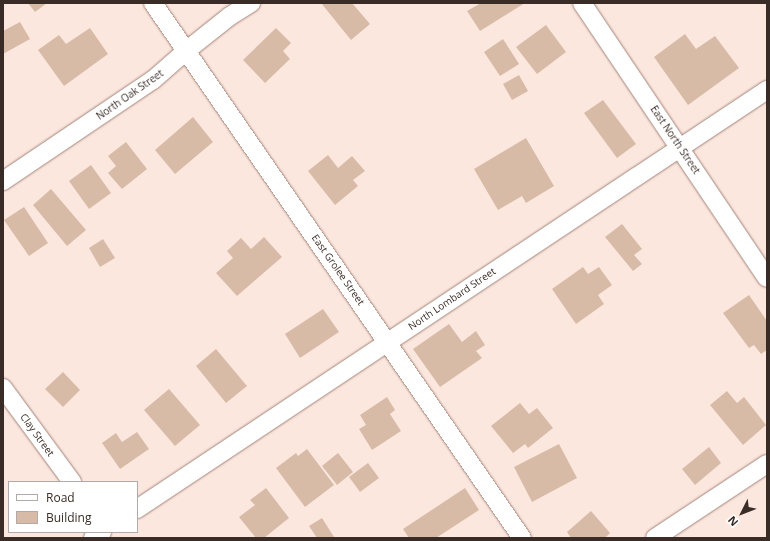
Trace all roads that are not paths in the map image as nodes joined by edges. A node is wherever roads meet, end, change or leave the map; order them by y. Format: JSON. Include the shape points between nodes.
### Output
{"nodes":[{"id":1,"x":153,"y":3,"type":"edge"},
{"id":2,"x":251,"y":3,"type":"edge"},
{"id":3,"x":582,"y":3,"type":"edge"},
{"id":4,"x":186,"y":51,"type":"junction"},
{"id":5,"x":767,"y":90,"type":"edge"},
{"id":6,"x":680,"y":148,"type":"junction"},
{"id":7,"x":3,"y":181,"type":"edge"},
{"id":8,"x":767,"y":278,"type":"edge"},
{"id":9,"x":388,"y":342,"type":"junction"},
{"id":10,"x":3,"y":388,"type":"edge"},
{"id":11,"x":767,"y":464,"type":"edge"},
{"id":12,"x":71,"y":481,"type":"edge"},
{"id":13,"x":138,"y":508,"type":"edge"},
{"id":14,"x":522,"y":538,"type":"edge"},
{"id":15,"x":655,"y":538,"type":"edge"}],
"edges":[{"from":1,"to":4,"type":"street","name":"East Grolee Street"},
{"from":2,"to":4,"type":"street","name":"North Oak Street","via":[[230,16]]},
{"from":3,"to":6,"type":"street","name":"East North Street"},
{"from":4,"to":7,"type":"street","name":"North Oak Street","via":[[153,80]]},
{"from":4,"to":9,"type":"street","name":"East Grolee Street"},
{"from":5,"to":6,"type":"street","name":"North Lombard Street"},
{"from":6,"to":8,"type":"street","name":"East North Street"},
{"from":6,"to":9,"type":"street","name":"North Lombard Street"},
{"from":9,"to":13,"type":"street","name":"North Lombard Street"},
{"from":9,"to":14,"type":"street","name":"East Grolee Street"},
{"from":10,"to":12,"type":"street","name":"Clay Street"},
{"from":11,"to":15,"type":"street"}]}
